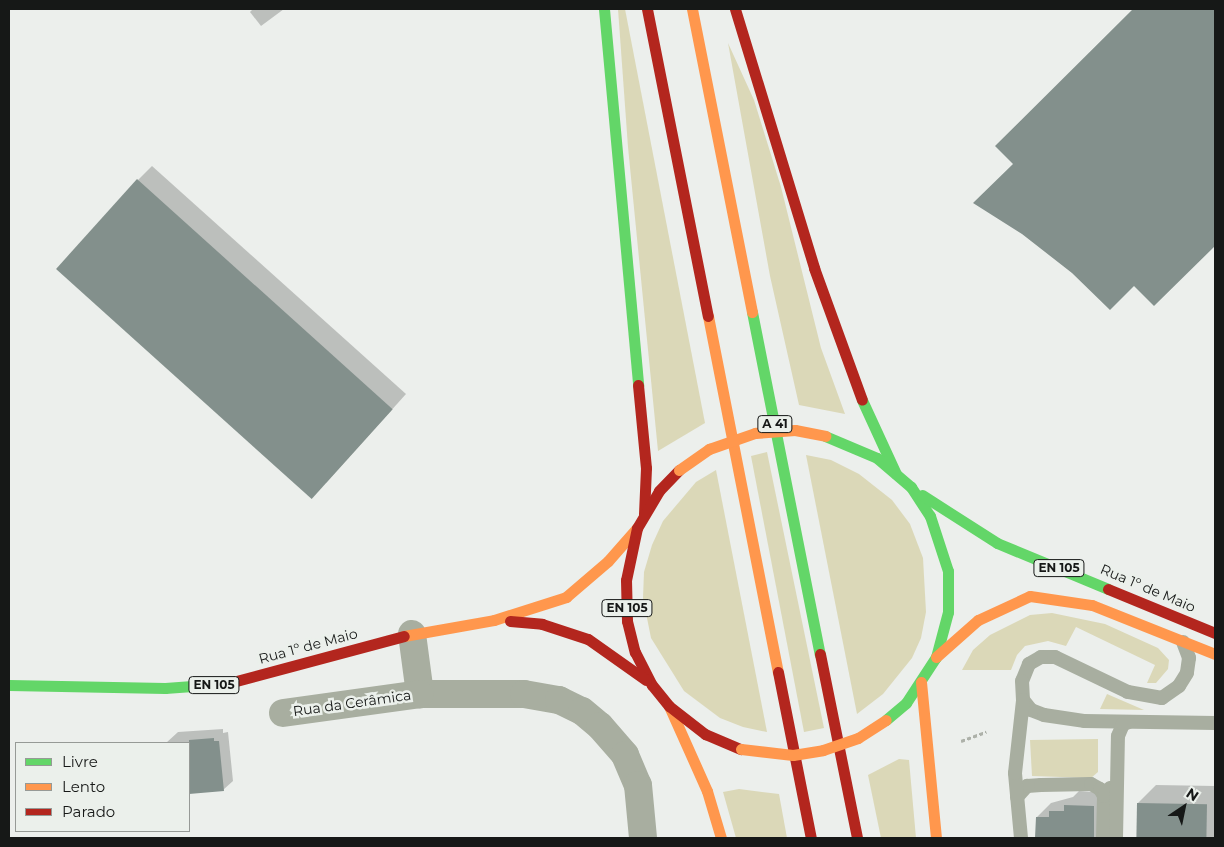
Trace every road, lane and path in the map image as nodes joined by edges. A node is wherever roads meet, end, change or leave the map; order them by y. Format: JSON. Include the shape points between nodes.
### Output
{"nodes":[{"id":1,"x":604,"y":9,"type":"edge"},
{"id":2,"x":648,"y":9,"type":"edge"},
{"id":3,"x":692,"y":9,"type":"edge"},
{"id":4,"x":735,"y":9,"type":"edge"},
{"id":5,"x":896,"y":474,"type":"junction"},
{"id":6,"x":911,"y":487,"type":"junction"},
{"id":7,"x":644,"y":514,"type":"junction"},
{"id":8,"x":637,"y":528,"type":"junction"},
{"id":9,"x":494,"y":620,"type":"junction"},
{"id":10,"x":1215,"y":633,"type":"edge"},
{"id":11,"x":412,"y":634,"type":"junction"},
{"id":12,"x":1183,"y":641,"type":"junction"},
{"id":13,"x":1215,"y":654,"type":"edge"},
{"id":14,"x":936,"y":657,"type":"junction"},
{"id":15,"x":921,"y":682,"type":"junction"},
{"id":16,"x":9,"y":685,"type":"edge"},
{"id":17,"x":652,"y":685,"type":"junction"},
{"id":18,"x":420,"y":694,"type":"junction"},
{"id":19,"x":1023,"y":700,"type":"junction"},
{"id":20,"x":669,"y":706,"type":"junction"},
{"id":21,"x":283,"y":713,"type":"dead end"},
{"id":22,"x":1129,"y":722,"type":"junction"},
{"id":23,"x":1215,"y":723,"type":"edge"},
{"id":24,"x":986,"y":732,"type":"dead end"},
{"id":25,"x":961,"y":741,"type":"dead end"},
{"id":26,"x":1112,"y":790,"type":"junction"},
{"id":27,"x":1017,"y":797,"type":"junction"},
{"id":28,"x":642,"y":838,"type":"edge"},
{"id":29,"x":721,"y":838,"type":"edge"},
{"id":30,"x":811,"y":838,"type":"edge"},
{"id":31,"x":858,"y":838,"type":"edge"},
{"id":32,"x":936,"y":838,"type":"edge"},
{"id":33,"x":1021,"y":838,"type":"edge"},
{"id":34,"x":1103,"y":838,"type":"edge"},
{"id":35,"x":1116,"y":838,"type":"edge"}],
"edges":[{"from":1,"to":7,"type":"main road","via":[[646,468]]},
{"from":2,"to":30,"type":"main road"},
{"from":3,"to":31,"type":"main road","number":"A 41"},
{"from":4,"to":5,"type":"main road","via":[[814,268],[849,370]]},
{"from":5,"to":6,"type":"main road","number":"EN 105"},
{"from":5,"to":7,"type":"main road","number":"EN 105","bridge":true,"via":[[855,446],[825,436],[795,430],[755,434],[709,449],[679,470]]},
{"from":6,"to":10,"type":"main road","name":"Rua 1º de Maio","number":"EN 105","via":[[948,515],[997,543]]},
{"from":6,"to":14,"type":"main road","number":"EN 105","via":[[930,516],[948,571],[948,612]]},
{"from":7,"to":8,"type":"main road","number":"EN 105"},
{"from":8,"to":9,"type":"main road","name":"Rua 1º de Maio","number":"EN 105","via":[[608,561],[566,597]]},
{"from":8,"to":17,"type":"main road","number":"EN 105","via":[[626,580],[627,621],[635,652]]},
{"from":9,"to":11,"type":"main road","name":"Rua 1º de Maio","number":"EN 105"},
{"from":9,"to":17,"type":"main road","name":"Rua 1º de Maio","number":"EN 105","via":[[542,624],[588,639]]},
{"from":11,"to":16,"type":"main road","name":"Rua 1º de Maio","number":"EN 105","via":[[225,684],[165,688]]},
{"from":11,"to":18,"type":"street","name":"Rua da Cerâmica"},
{"from":12,"to":13,"type":"main road","number":"EN 105"},
{"from":12,"to":14,"type":"main road","number":"EN 105","via":[[1092,605],[1030,596],[978,620]]},
{"from":12,"to":19,"type":"lane","via":[[1189,658],[1187,673],[1179,686],[1162,698],[1128,692],[1055,657],[1041,657],[1029,664],[1022,681]]},
{"from":14,"to":15,"type":"main road","number":"EN 105"},
{"from":15,"to":20,"type":"main road","number":"EN 105","bridge":true,"via":[[906,703],[858,738],[823,750],[793,755],[741,749],[705,734]]},
{"from":15,"to":32,"type":"main road"},
{"from":17,"to":20,"type":"main road","number":"EN 105"},
{"from":18,"to":21,"type":"street","name":"Rua da Cerâmica"},
{"from":18,"to":28,"type":"street","name":"Rua da Cerâmica","via":[[524,694],[558,700],[582,711],[613,738],[625,755],[638,785]]},
{"from":19,"to":22,"type":"lane","via":[[1031,710],[1044,715],[1084,721]]},
{"from":19,"to":27,"type":"lane","via":[[1015,773]]},
{"from":20,"to":29,"type":"main road","via":[[707,791]]},
{"from":22,"to":23,"type":"lane"},
{"from":22,"to":26,"type":"lane","via":[[1123,724],[1118,736]]},
{"from":24,"to":25,"type":"path"},
{"from":26,"to":27,"type":"lane","via":[[1091,784],[1027,786]]},
{"from":26,"to":34,"type":"lane"},
{"from":26,"to":35,"type":"lane"},
{"from":27,"to":33,"type":"lane"}]}
